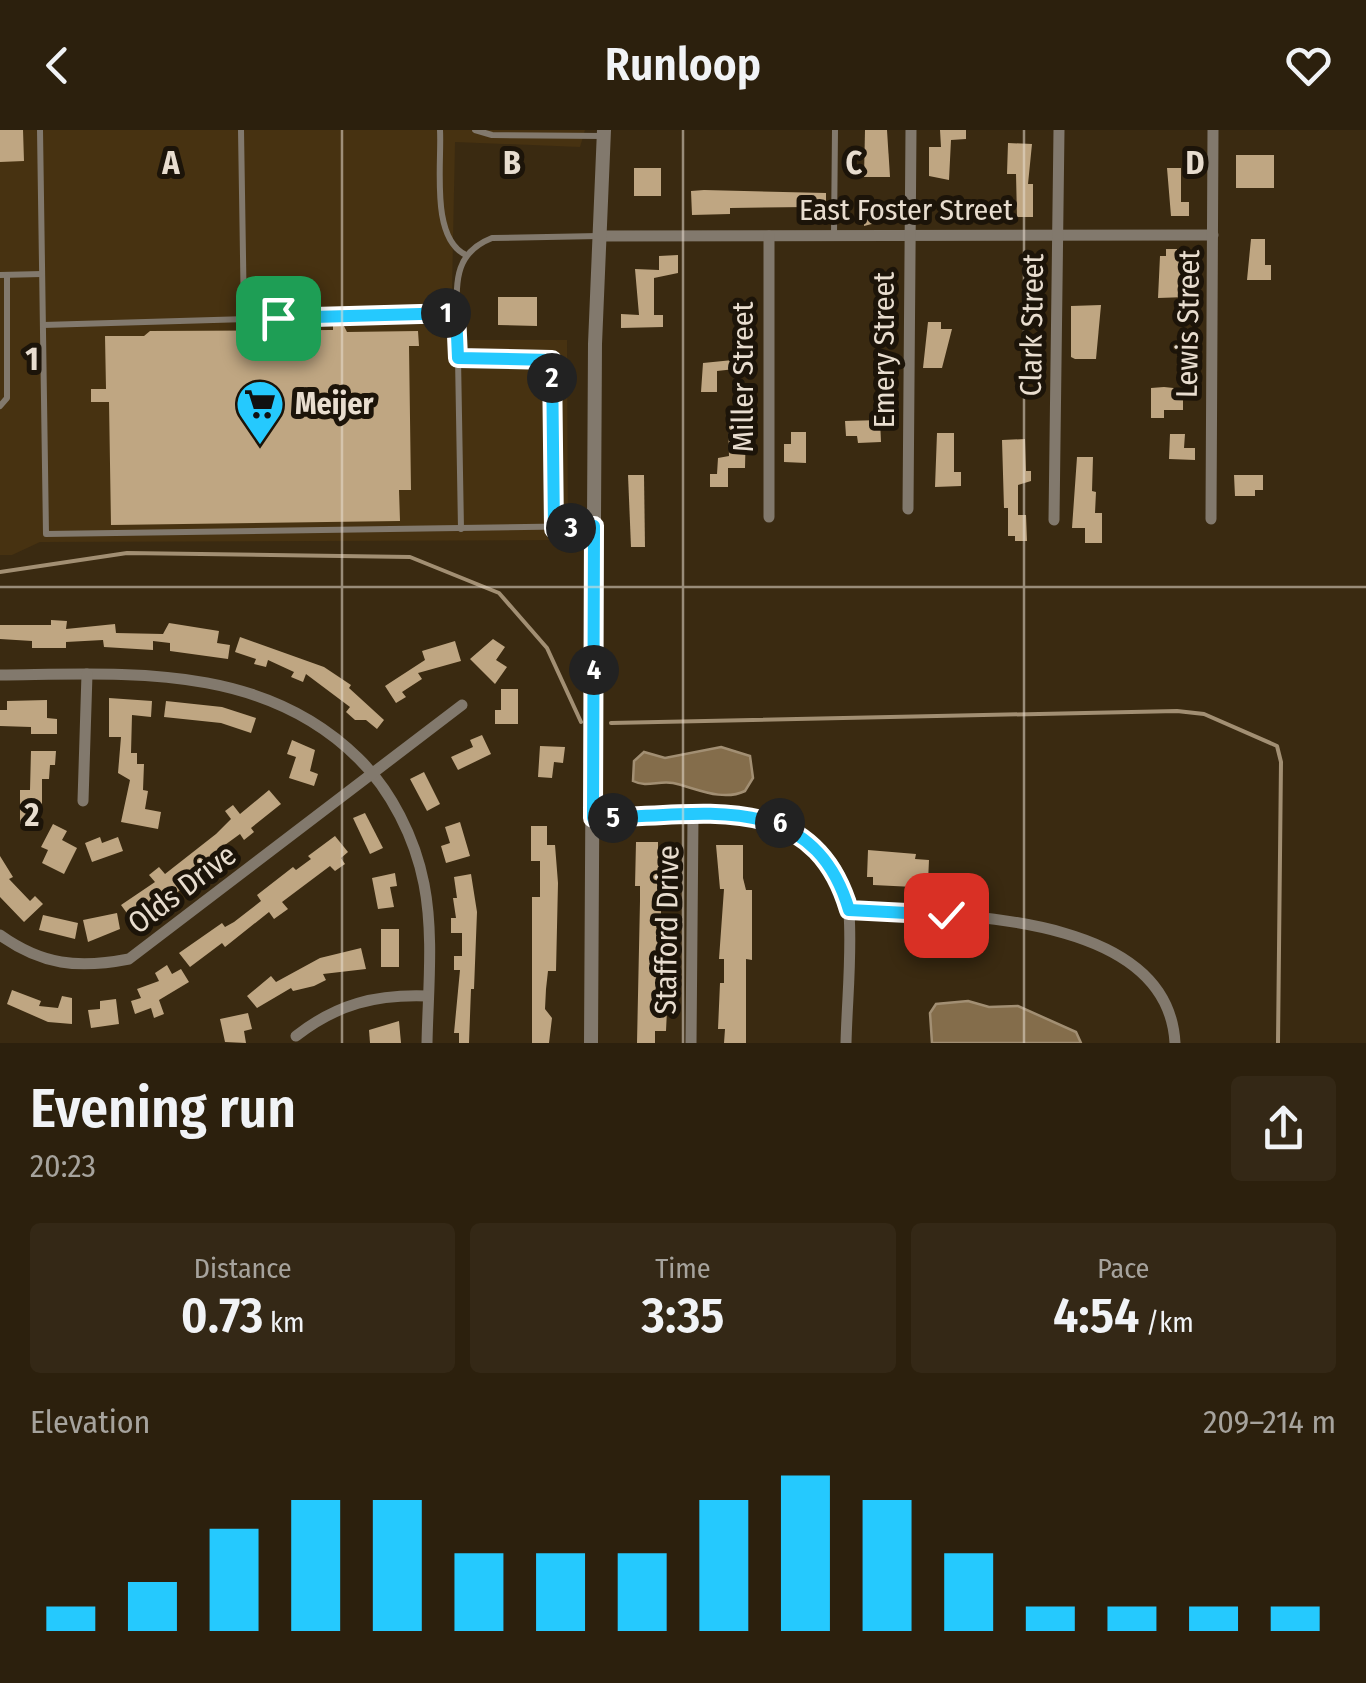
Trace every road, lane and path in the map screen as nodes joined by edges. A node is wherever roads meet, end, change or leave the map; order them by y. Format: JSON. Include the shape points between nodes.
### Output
{"nodes":[{"id":1,"x":40,"y":130,"type":"edge"},
{"id":2,"x":240,"y":130,"type":"edge"},
{"id":3,"x":440,"y":130,"type":"edge"},
{"id":4,"x":475,"y":130,"type":"edge"},
{"id":5,"x":835,"y":130,"type":"edge"},
{"id":6,"x":911,"y":130,"type":"edge"},
{"id":7,"x":1058,"y":130,"type":"edge"},
{"id":8,"x":1213,"y":130,"type":"edge"},
{"id":9,"x":604,"y":133,"type":"edge"},
{"id":10,"x":1058,"y":234,"type":"junction"},
{"id":11,"x":910,"y":235,"type":"junction"},
{"id":12,"x":1214,"y":235,"type":"junction"},
{"id":13,"x":599,"y":236,"type":"junction"},
{"id":14,"x":769,"y":236,"type":"junction"},
{"id":15,"x":834,"y":236,"type":"junction"},
{"id":16,"x":466,"y":255,"type":"junction"},
{"id":17,"x":42,"y":274,"type":"junction"},
{"id":18,"x":4,"y":275,"type":"edge"},
{"id":19,"x":456,"y":313,"type":"junction"},
{"id":20,"x":244,"y":319,"type":"junction"},
{"id":21,"x":43,"y":325,"type":"junction"},
{"id":22,"x":458,"y":358,"type":"junction"},
{"id":23,"x":0,"y":406,"type":"edge"},
{"id":24,"x":908,"y":510,"type":"dead end"},
{"id":25,"x":769,"y":518,"type":"dead end"},
{"id":26,"x":1211,"y":519,"type":"dead end"},
{"id":27,"x":1054,"y":520,"type":"dead end"},
{"id":28,"x":594,"y":526,"type":"junction"},
{"id":29,"x":460,"y":529,"type":"junction"},
{"id":30,"x":554,"y":529,"type":"junction"},
{"id":31,"x":87,"y":674,"type":"junction"},
{"id":32,"x":0,"y":675,"type":"edge"},
{"id":33,"x":462,"y":706,"type":"dead end"},
{"id":34,"x":374,"y":774,"type":"junction"},
{"id":35,"x":84,"y":801,"type":"dead end"},
{"id":36,"x":693,"y":817,"type":"junction"},
{"id":37,"x":593,"y":818,"type":"junction"},
{"id":38,"x":849,"y":910,"type":"junction"},
{"id":39,"x":0,"y":935,"type":"edge"},
{"id":40,"x":428,"y":996,"type":"junction"},
{"id":41,"x":296,"y":1036,"type":"dead end"},
{"id":42,"x":427,"y":1043,"type":"edge"},
{"id":43,"x":591,"y":1043,"type":"edge"},
{"id":44,"x":691,"y":1043,"type":"edge"},
{"id":45,"x":846,"y":1043,"type":"edge"},
{"id":46,"x":1175,"y":1043,"type":"edge"}],
"edges":[{"from":1,"to":17,"type":"lane"},
{"from":2,"to":20,"type":"lane"},
{"from":3,"to":16,"type":"lane","via":[[444,228],[456,251]]},
{"from":4,"to":9,"type":"lane"},
{"from":5,"to":15,"type":"lane"},
{"from":6,"to":11,"type":"street","name":"Emery Street"},
{"from":7,"to":10,"type":"street","name":"Clark Street"},
{"from":8,"to":12,"type":"street","name":"Lewis Street"},
{"from":9,"to":13,"type":"street"},
{"from":10,"to":11,"type":"street","name":"East Foster Street"},
{"from":10,"to":12,"type":"street","name":"East Foster Street"},
{"from":10,"to":27,"type":"street","name":"Clark Street"},
{"from":11,"to":15,"type":"street","name":"East Foster Street"},
{"from":11,"to":24,"type":"street","name":"Emery Street"},
{"from":12,"to":26,"type":"street","name":"Lewis Street"},
{"from":13,"to":14,"type":"street","name":"East Foster Street"},
{"from":13,"to":16,"type":"lane","via":[[492,238]]},
{"from":13,"to":28,"type":"street"},
{"from":14,"to":15,"type":"street","name":"East Foster Street"},
{"from":14,"to":25,"type":"street","name":"Miller Street"},
{"from":16,"to":19,"type":"lane","via":[[456,276]]},
{"from":17,"to":18,"type":"lane"},
{"from":17,"to":21,"type":"lane"},
{"from":18,"to":23,"type":"lane","via":[[7,398]]},
{"from":19,"to":20,"type":"lane"},
{"from":19,"to":22,"type":"lane"},
{"from":20,"to":21,"type":"lane"},
{"from":21,"to":29,"type":"lane","via":[[46,534]]},
{"from":22,"to":29,"type":"lane"},
{"from":22,"to":30,"type":"lane","via":[[552,360]]},
{"from":28,"to":30,"type":"lane"},
{"from":28,"to":37,"type":"street"},
{"from":29,"to":30,"type":"lane"},
{"from":31,"to":32,"type":"street"},
{"from":31,"to":34,"type":"street","via":[[219,682],[262,694],[317,723]]},
{"from":31,"to":35,"type":"street"},
{"from":33,"to":34,"type":"street","name":"Olds Drive"},
{"from":34,"to":39,"type":"street","name":"Olds Drive","via":[[129,959],[67,966]]},
{"from":34,"to":40,"type":"street","via":[[409,837],[424,882]]},
{"from":36,"to":37,"type":"street"},
{"from":36,"to":38,"type":"street","via":[[779,822],[804,836],[827,858]]},
{"from":36,"to":44,"type":"street","name":"Stafford Drive"},
{"from":37,"to":43,"type":"street"},
{"from":38,"to":45,"type":"street"},
{"from":38,"to":46,"type":"street","via":[[1030,923],[1079,938],[1149,980],[1168,1006]]},
{"from":40,"to":41,"type":"street","via":[[352,1002]]},
{"from":40,"to":42,"type":"street"}]}
